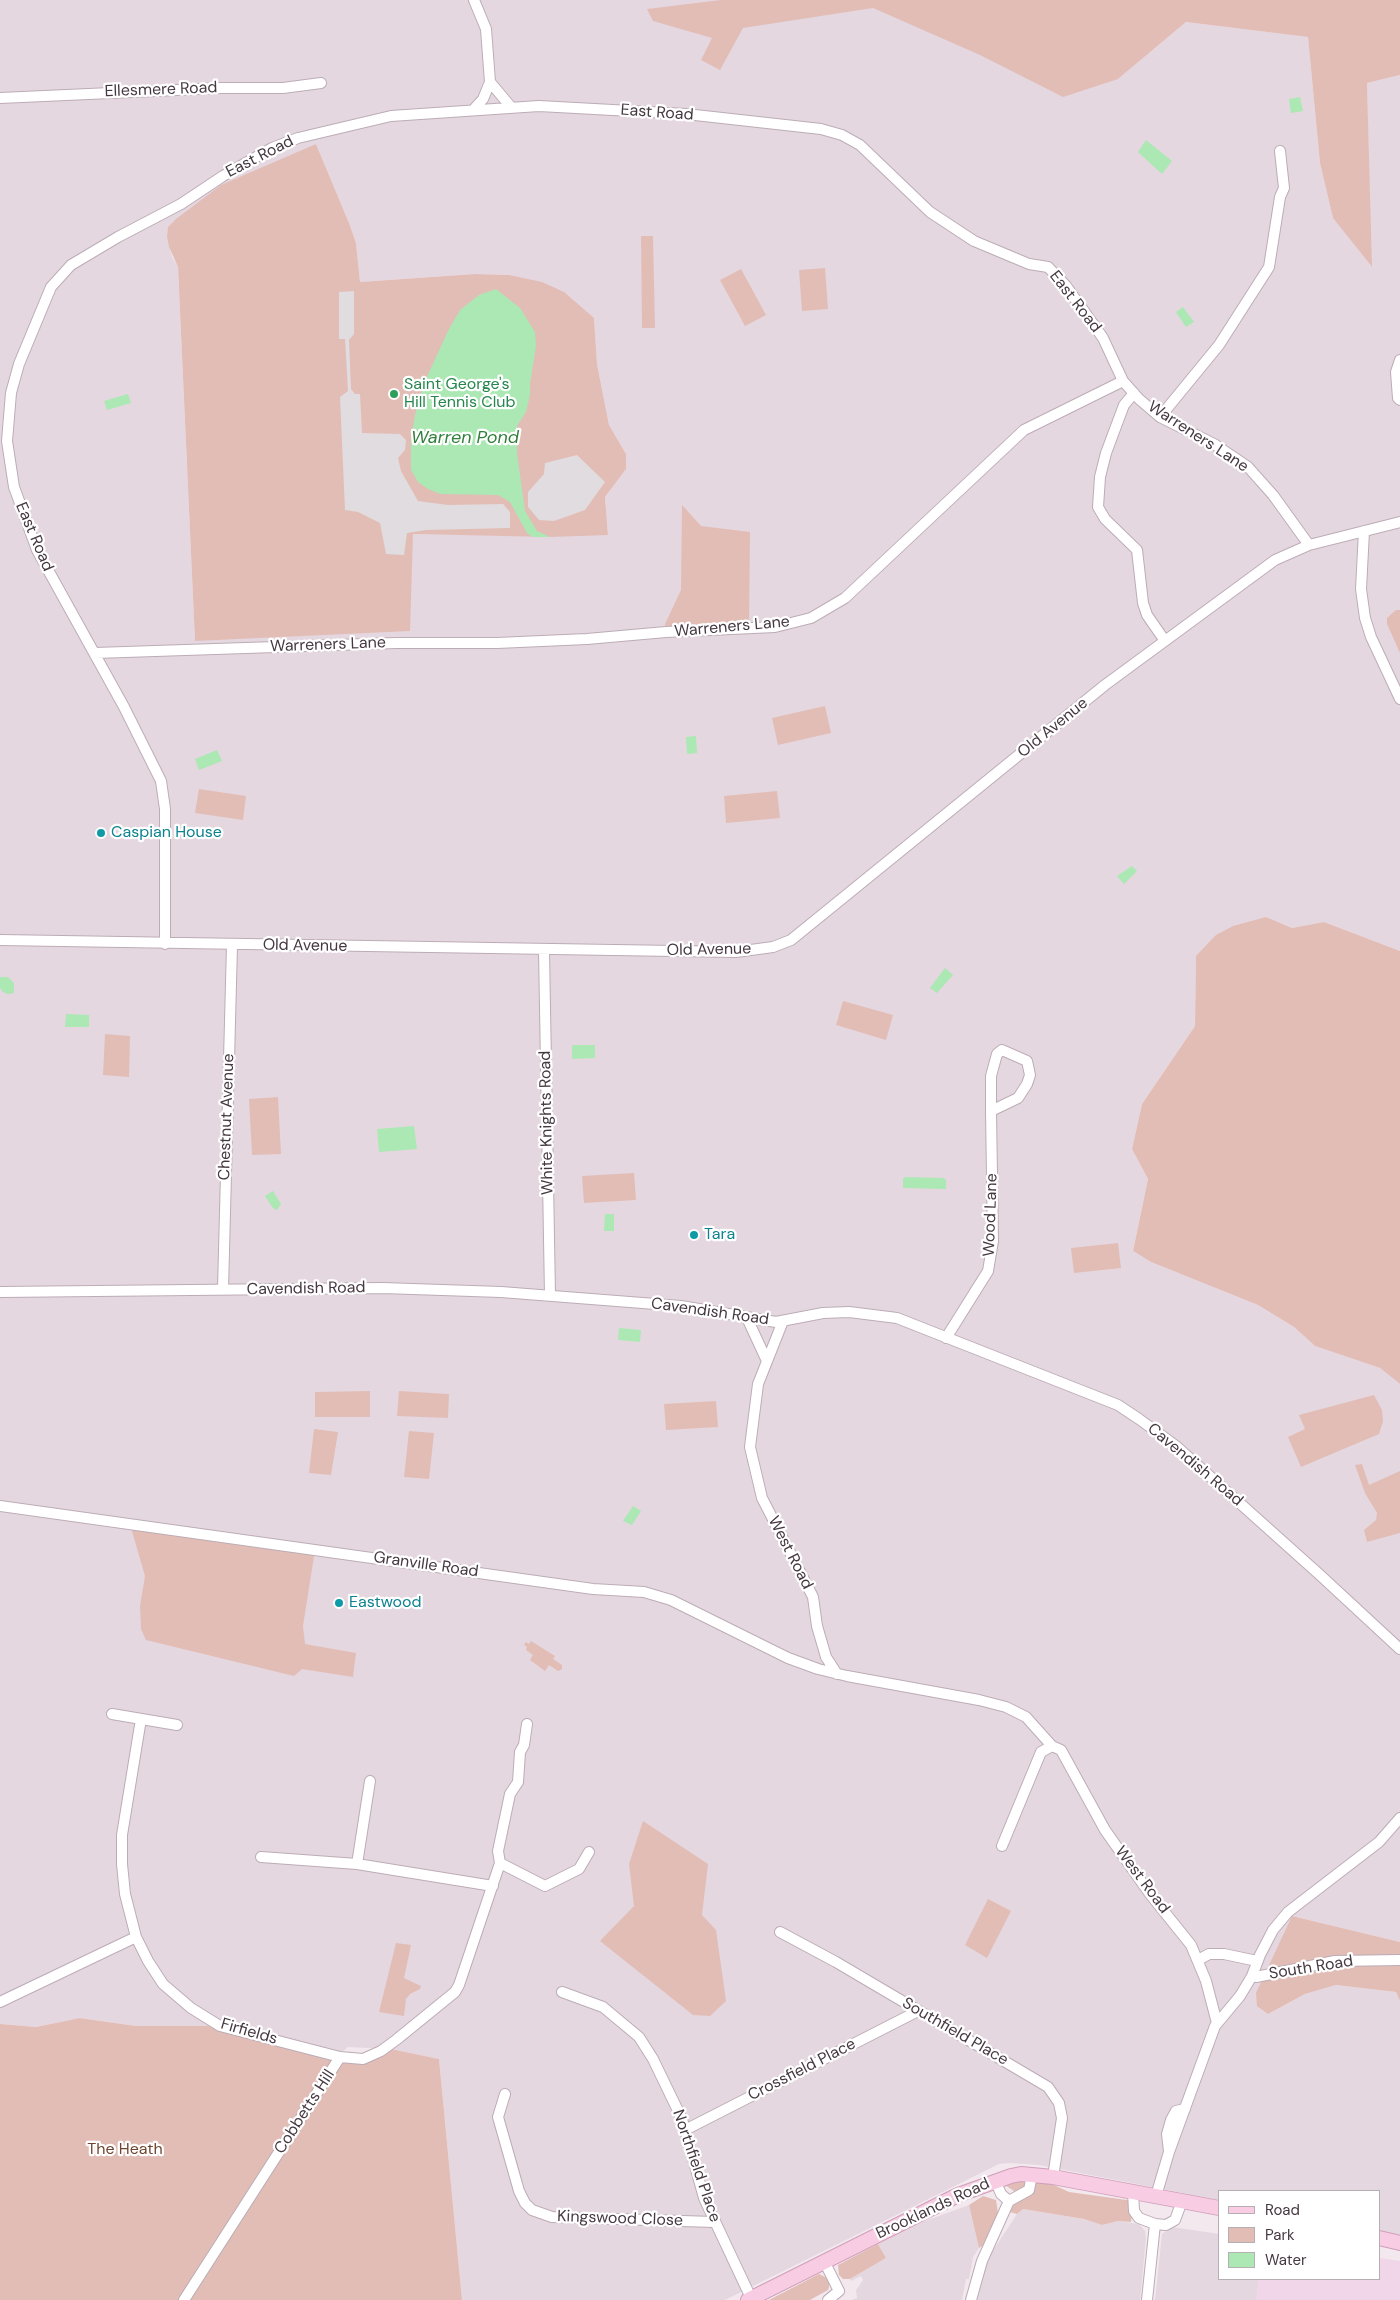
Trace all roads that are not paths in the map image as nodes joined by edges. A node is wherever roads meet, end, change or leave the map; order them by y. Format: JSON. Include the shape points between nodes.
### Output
{"nodes":[{"id":1,"x":474,"y":0,"type":"edge"},
{"id":2,"x":490,"y":82,"type":"junction"},
{"id":3,"x":321,"y":83,"type":"dead end"},
{"id":4,"x":0,"y":98,"type":"edge"},
{"id":5,"x":511,"y":107,"type":"junction"},
{"id":6,"x":473,"y":110,"type":"junction"},
{"id":7,"x":1280,"y":151,"type":"dead end"},
{"id":8,"x":1400,"y":360,"type":"edge"},
{"id":9,"x":1124,"y":381,"type":"junction"},
{"id":10,"x":1134,"y":393,"type":"junction"},
{"id":11,"x":1400,"y":400,"type":"edge"},
{"id":12,"x":1160,"y":417,"type":"junction"},
{"id":13,"x":1400,"y":522,"type":"edge"},
{"id":14,"x":1364,"y":531,"type":"junction"},
{"id":15,"x":1310,"y":545,"type":"junction"},
{"id":16,"x":1165,"y":641,"type":"junction"},
{"id":17,"x":94,"y":653,"type":"junction"},
{"id":18,"x":1400,"y":699,"type":"edge"},
{"id":19,"x":0,"y":940,"type":"edge"},
{"id":20,"x":165,"y":944,"type":"junction"},
{"id":21,"x":232,"y":945,"type":"junction"},
{"id":22,"x":544,"y":950,"type":"junction"},
{"id":23,"x":991,"y":1111,"type":"junction"},
{"id":24,"x":222,"y":1289,"type":"junction"},
{"id":25,"x":0,"y":1292,"type":"edge"},
{"id":26,"x":550,"y":1296,"type":"junction"},
{"id":27,"x":747,"y":1318,"type":"junction"},
{"id":28,"x":783,"y":1321,"type":"junction"},
{"id":29,"x":946,"y":1338,"type":"junction"},
{"id":30,"x":766,"y":1359,"type":"junction"},
{"id":31,"x":0,"y":1506,"type":"edge"},
{"id":32,"x":1400,"y":1650,"type":"edge"},
{"id":33,"x":837,"y":1674,"type":"junction"},
{"id":34,"x":112,"y":1714,"type":"dead end"},
{"id":35,"x":140,"y":1719,"type":"junction"},
{"id":36,"x":527,"y":1724,"type":"dead end"},
{"id":37,"x":177,"y":1725,"type":"dead end"},
{"id":38,"x":1052,"y":1746,"type":"junction"},
{"id":39,"x":370,"y":1781,"type":"dead end"},
{"id":40,"x":1400,"y":1818,"type":"edge"},
{"id":41,"x":1002,"y":1846,"type":"dead end"},
{"id":42,"x":261,"y":1857,"type":"dead end"},
{"id":43,"x":500,"y":1863,"type":"junction"},
{"id":44,"x":357,"y":1864,"type":"junction"},
{"id":45,"x":593,"y":1868,"type":"dead end"},
{"id":46,"x":493,"y":1886,"type":"junction"},
{"id":47,"x":780,"y":1932,"type":"dead end"},
{"id":48,"x":136,"y":1937,"type":"junction"},
{"id":49,"x":1198,"y":1960,"type":"junction"},
{"id":50,"x":1400,"y":1960,"type":"edge"},
{"id":51,"x":1257,"y":1961,"type":"junction"},
{"id":52,"x":1252,"y":1976,"type":"junction"},
{"id":53,"x":562,"y":1992,"type":"dead end"},
{"id":54,"x":0,"y":2002,"type":"edge"},
{"id":55,"x":918,"y":2011,"type":"junction"},
{"id":56,"x":1217,"y":2023,"type":"junction"},
{"id":57,"x":340,"y":2057,"type":"junction"},
{"id":58,"x":505,"y":2094,"type":"dead end"},
{"id":59,"x":686,"y":2130,"type":"junction"},
{"id":60,"x":1032,"y":2175,"type":"junction"},
{"id":61,"x":1053,"y":2177,"type":"junction"},
{"id":62,"x":995,"y":2180,"type":"junction"},
{"id":63,"x":1133,"y":2192,"type":"junction"},
{"id":64,"x":1156,"y":2196,"type":"junction"},
{"id":65,"x":1009,"y":2201,"type":"junction"},
{"id":66,"x":1182,"y":2202,"type":"junction"},
{"id":67,"x":1218,"y":2208,"type":"edge"},
{"id":68,"x":714,"y":2222,"type":"junction"},
{"id":69,"x":1155,"y":2224,"type":"junction"},
{"id":70,"x":1380,"y":2238,"type":"edge"},
{"id":71,"x":1400,"y":2243,"type":"edge"},
{"id":72,"x":824,"y":2261,"type":"junction"},
{"id":73,"x":749,"y":2299,"type":"edge"},
{"id":74,"x":184,"y":2300,"type":"edge"},
{"id":75,"x":828,"y":2300,"type":"edge"},
{"id":76,"x":971,"y":2300,"type":"edge"},
{"id":77,"x":1147,"y":2300,"type":"edge"}],
"edges":[{"from":1,"to":2,"type":"street","via":[[486,29]]},
{"from":2,"to":5,"type":"street"},
{"from":2,"to":6,"type":"street","via":[[483,99]]},
{"from":3,"to":4,"type":"street","name":"Ellesmere Road","via":[[283,88]]},
{"from":5,"to":6,"type":"street","name":"East Road"},
{"from":5,"to":9,"type":"street","name":"East Road","via":[[686,114],[822,129],[842,135],[860,145],[951,227],[1001,254],[1048,267],[1104,338]]},
{"from":6,"to":17,"type":"street","name":"East Road","via":[[377,118],[272,148],[181,204],[71,264],[51,287],[18,364],[11,393],[7,441],[9,467],[18,502],[37,550]]},
{"from":7,"to":12,"type":"street","via":[[1284,188],[1269,267],[1219,345]]},
{"from":8,"to":11,"type":"street","via":[[1396,372]]},
{"from":9,"to":10,"type":"street","name":"Warreners Lane"},
{"from":9,"to":17,"type":"street","name":"Warreners Lane","via":[[1024,430],[844,598],[812,618],[775,627],[666,632],[587,640]]},
{"from":10,"to":12,"type":"street","name":"Warreners Lane"},
{"from":10,"to":16,"type":"street","via":[[1124,405],[1106,453],[1098,507],[1105,519],[1137,550],[1143,603],[1147,615]]},
{"from":12,"to":15,"type":"street","name":"Warreners Lane","via":[[1214,444],[1248,467]]},
{"from":13,"to":14,"type":"street","name":"Old Avenue"},
{"from":14,"to":15,"type":"street","name":"Old Avenue"},
{"from":14,"to":18,"type":"street","via":[[1361,589],[1365,618]]},
{"from":15,"to":16,"type":"street","name":"Old Avenue","via":[[1275,560]]},
{"from":16,"to":22,"type":"street","name":"Old Avenue","via":[[1105,685],[791,940],[773,947],[736,952]]},
{"from":17,"to":20,"type":"street","name":"East Road","via":[[161,781],[165,809]]},
{"from":19,"to":20,"type":"street","name":"Old Avenue"},
{"from":20,"to":21,"type":"street","name":"Old Avenue"},
{"from":21,"to":22,"type":"street","name":"Old Avenue"},
{"from":21,"to":24,"type":"street","name":"Chestnut Avenue"},
{"from":22,"to":26,"type":"street","name":"White Knights Road"},
{"from":23,"to":23,"type":"street","name":"Wood Lane","via":[[1018,1098],[1030,1075],[1027,1061],[1002,1050],[997,1054],[991,1076]]},
{"from":23,"to":29,"type":"street","name":"Wood Lane","via":[[993,1241],[988,1271]]},
{"from":24,"to":25,"type":"street","name":"Cavendish Road"},
{"from":24,"to":26,"type":"street","name":"Cavendish Road","via":[[383,1288]]},
{"from":26,"to":27,"type":"street","name":"Cavendish Road","via":[[681,1306]]},
{"from":27,"to":28,"type":"street","name":"Cavendish Road"},
{"from":27,"to":30,"type":"street"},
{"from":28,"to":29,"type":"street","name":"Cavendish Road","via":[[834,1312],[875,1314],[897,1318]]},
{"from":28,"to":30,"type":"street","name":"West Road"},
{"from":29,"to":32,"type":"street","name":"Cavendish Road","via":[[1118,1405],[1139,1418],[1176,1446]]},
{"from":30,"to":33,"type":"street","name":"West Road","via":[[752,1417],[750,1447],[753,1466],[762,1498],[813,1597],[826,1657]]},
{"from":31,"to":33,"type":"street","name":"Granville Road","via":[[593,1589],[644,1592],[671,1600],[788,1658]]},
{"from":33,"to":38,"type":"street","name":"West Road","via":[[1006,1707],[1026,1717]]},
{"from":34,"to":35,"type":"street"},
{"from":35,"to":37,"type":"street"},
{"from":35,"to":48,"type":"street","name":"Firfields","via":[[122,1835],[125,1894]]},
{"from":36,"to":43,"type":"street","name":"Cobbetts Hill","via":[[520,1752],[518,1782],[510,1794],[498,1852]]},
{"from":38,"to":41,"type":"street","via":[[1041,1752],[1035,1764]]},
{"from":38,"to":49,"type":"street","name":"West Road","via":[[1061,1750],[1104,1830],[1191,1944]]},
{"from":39,"to":44,"type":"street"},
{"from":40,"to":51,"type":"street","via":[[1379,1842],[1288,1912],[1273,1930]]},
{"from":42,"to":44,"type":"street"},
{"from":43,"to":45,"type":"street","via":[[545,1886],[579,1869],[586,1857]]},
{"from":43,"to":46,"type":"street","name":"Cobbetts Hill"},
{"from":44,"to":46,"type":"street"},
{"from":46,"to":57,"type":"street","name":"Cobbetts Hill","via":[[455,1992],[381,2051],[363,2059]]},
{"from":47,"to":55,"type":"street","name":"Southfield Place"},
{"from":48,"to":54,"type":"street"},
{"from":48,"to":57,"type":"street","name":"Firfields","via":[[162,1984],[220,2026]]},
{"from":49,"to":51,"type":"street","via":[[1209,1954],[1224,1954]]},
{"from":49,"to":56,"type":"street","name":"West Road"},
{"from":50,"to":52,"type":"street","name":"South Road","via":[[1336,1961]]},
{"from":51,"to":52,"type":"street"},
{"from":52,"to":56,"type":"street"},
{"from":53,"to":59,"type":"street","name":"Northfield Place","via":[[603,2007],[639,2037],[653,2059]]},
{"from":55,"to":59,"type":"street","name":"Crossfield Place"},
{"from":55,"to":61,"type":"street","name":"Southfield Place","via":[[1048,2087],[1059,2103],[1062,2118]]},
{"from":56,"to":64,"type":"street"},
{"from":57,"to":74,"type":"street","name":"Cobbetts Hill"},
{"from":58,"to":68,"type":"street","name":"Kingswood Close","via":[[498,2116],[519,2191],[524,2203],[532,2210],[552,2217]]},
{"from":59,"to":68,"type":"street","name":"Northfield Place","via":[[695,2169]]},
{"from":60,"to":61,"type":"main road","name":"Brooklands Road"},
{"from":60,"to":62,"type":"main road","name":"Brooklands Road"},
{"from":60,"to":65,"type":"street","via":[[1030,2190]]},
{"from":61,"to":63,"type":"main road","name":"Brooklands Road"},
{"from":62,"to":65,"type":"street","via":[[1001,2194]]},
{"from":62,"to":72,"type":"main road","name":"Brooklands Road"},
{"from":63,"to":64,"type":"main road","name":"Brooklands Road"},
{"from":63,"to":69,"type":"street","via":[[1134,2211],[1139,2218]]},
{"from":64,"to":66,"type":"main road","name":"Brooklands Road"},
{"from":65,"to":76,"type":"street","via":[[982,2261]]},
{"from":66,"to":67,"type":"main road","name":"Brooklands Road"},
{"from":66,"to":69,"type":"street","via":[[1175,2220],[1166,2225]]},
{"from":68,"to":73,"type":"street","name":"Northfield Place"},
{"from":69,"to":77,"type":"street"},
{"from":70,"to":71,"type":"main road"},
{"from":72,"to":73,"type":"main road","name":"Brooklands Road"},
{"from":72,"to":75,"type":"street","via":[[843,2290]]}]}
